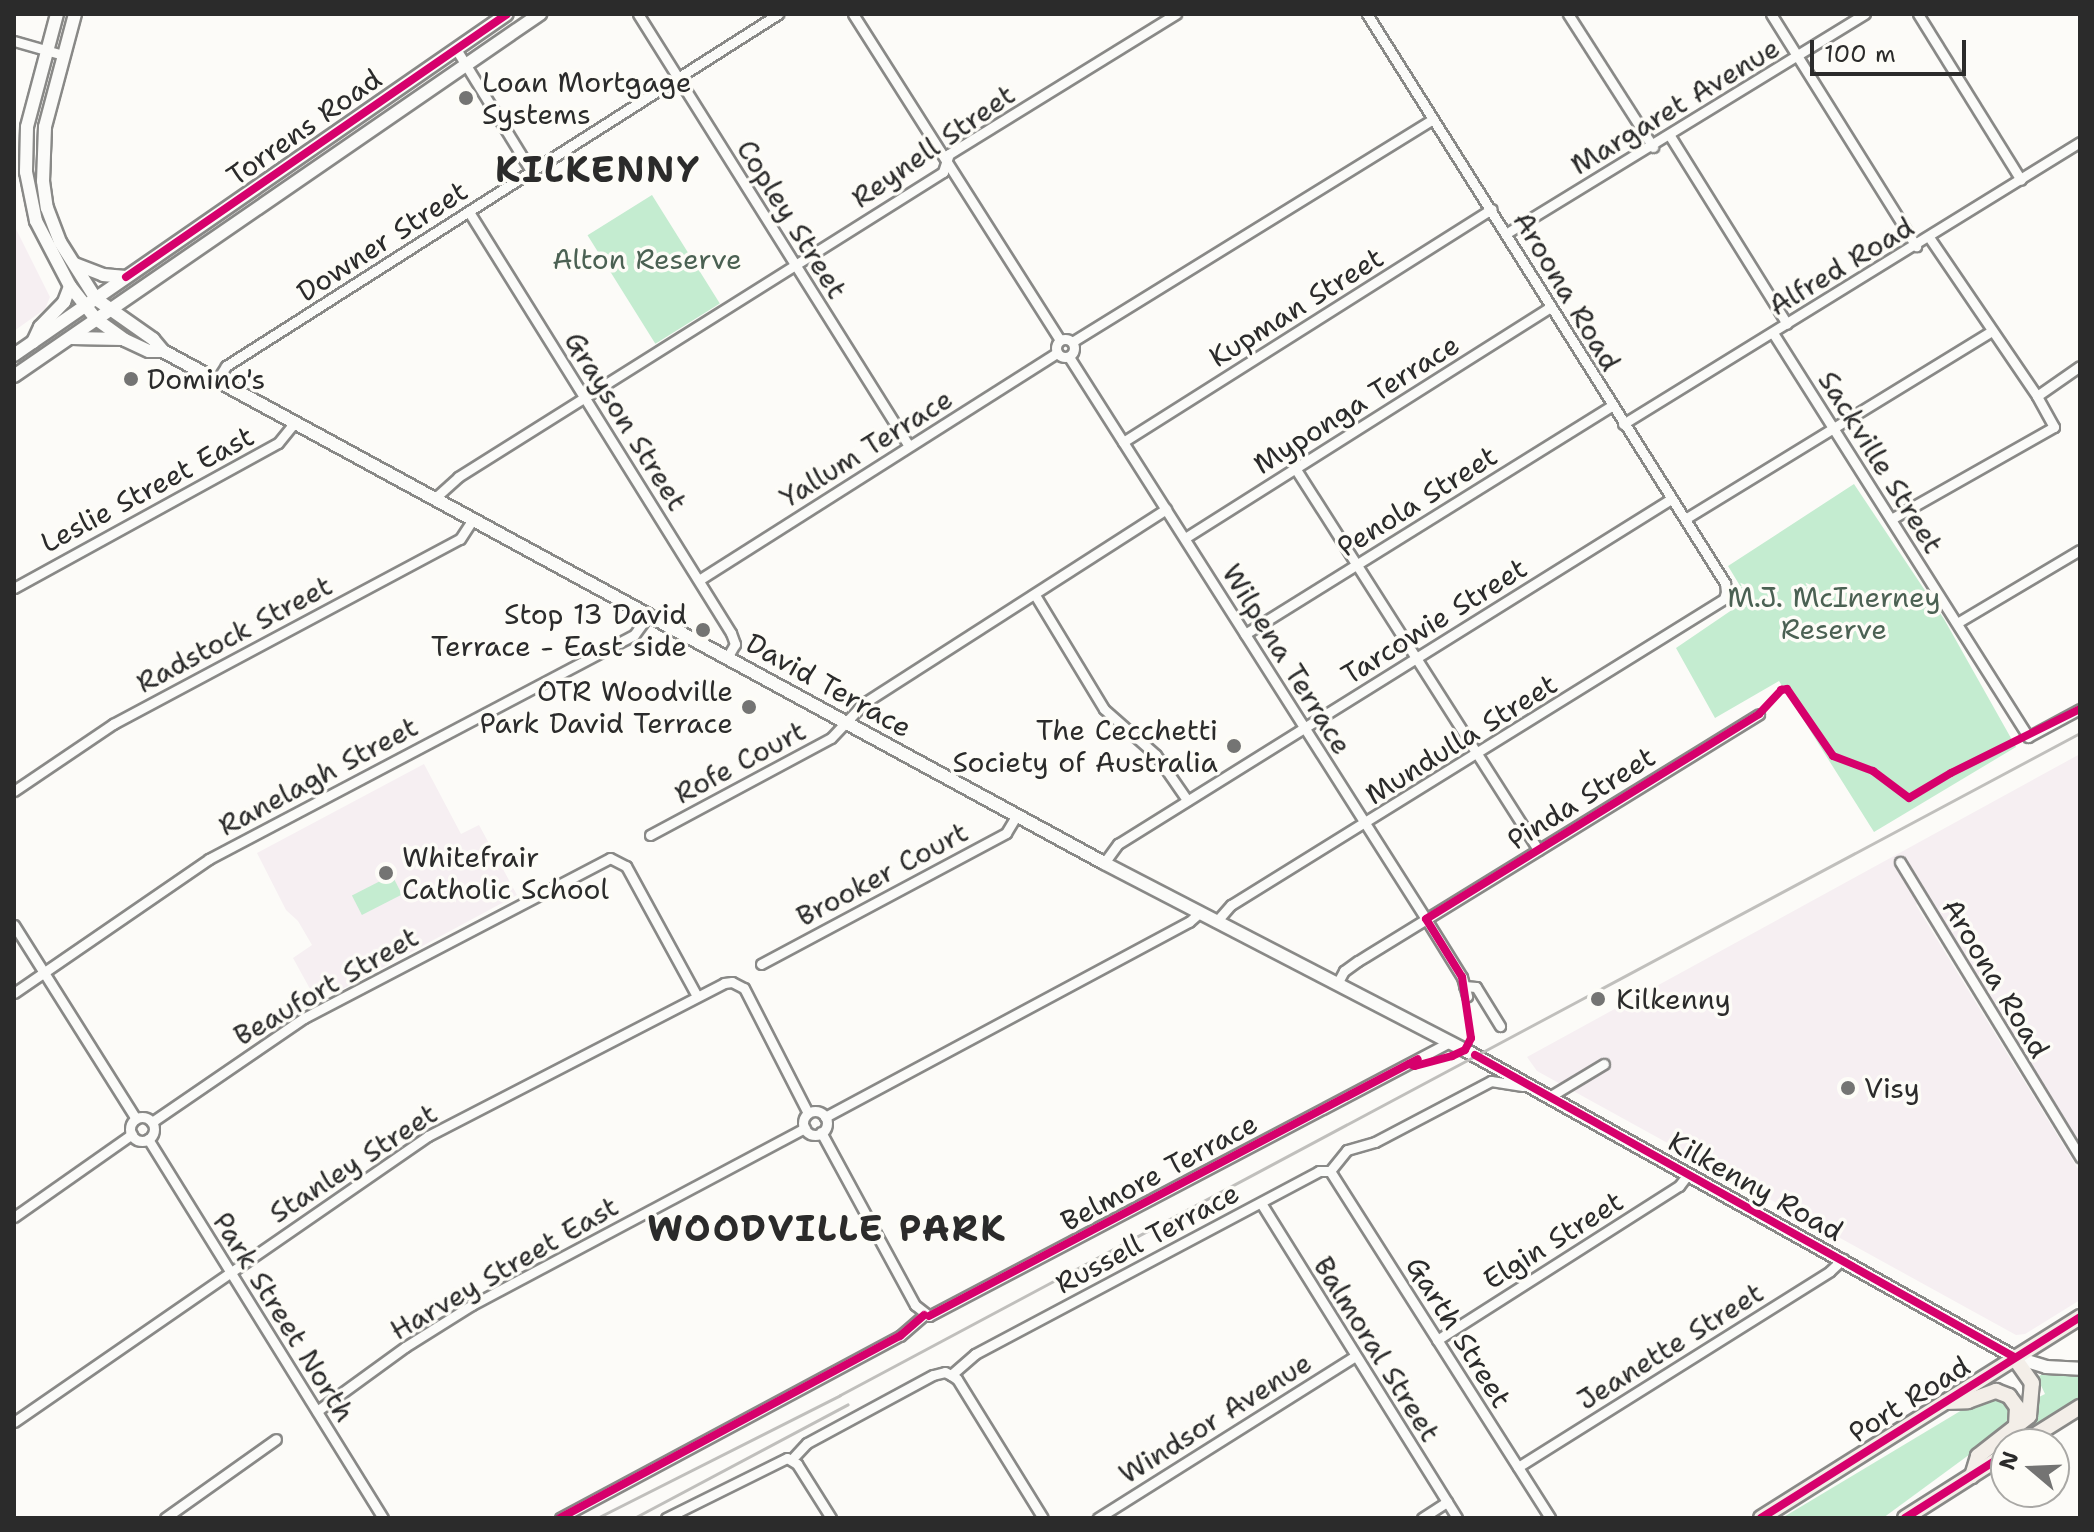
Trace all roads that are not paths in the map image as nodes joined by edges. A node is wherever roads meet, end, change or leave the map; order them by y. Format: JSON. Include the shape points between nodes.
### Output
{"nodes":[{"id":1,"x":57,"y":14,"type":"edge"},
{"id":2,"x":75,"y":14,"type":"edge"},
{"id":3,"x":540,"y":14,"type":"edge"},
{"id":4,"x":638,"y":14,"type":"edge"},
{"id":5,"x":778,"y":14,"type":"edge"},
{"id":6,"x":853,"y":14,"type":"edge"},
{"id":7,"x":1176,"y":14,"type":"edge"},
{"id":8,"x":1367,"y":14,"type":"edge"},
{"id":9,"x":1568,"y":14,"type":"edge"},
{"id":10,"x":1771,"y":14,"type":"edge"},
{"id":11,"x":1865,"y":14,"type":"edge"},
{"id":12,"x":1918,"y":14,"type":"edge"},
{"id":13,"x":502,"y":16,"type":"edge"},
{"id":14,"x":511,"y":34,"type":"junction"},
{"id":15,"x":14,"y":41,"type":"edge"},
{"id":16,"x":456,"y":49,"type":"junction"},
{"id":17,"x":46,"y":50,"type":"junction"},
{"id":18,"x":63,"y":55,"type":"junction"},
{"id":19,"x":1798,"y":57,"type":"junction"},
{"id":20,"x":466,"y":65,"type":"junction"},
{"id":21,"x":678,"y":77,"type":"junction"},
{"id":22,"x":1432,"y":120,"type":"junction"},
{"id":23,"x":342,"y":128,"type":"junction"},
{"id":24,"x":1670,"y":136,"type":"junction"},
{"id":25,"x":350,"y":142,"type":"junction"},
{"id":26,"x":2080,"y":142,"type":"edge"},
{"id":27,"x":1653,"y":147,"type":"junction"},
{"id":28,"x":946,"y":163,"type":"junction"},
{"id":29,"x":531,"y":171,"type":"junction"},
{"id":30,"x":2021,"y":180,"type":"junction"},
{"id":31,"x":1492,"y":209,"type":"junction"},
{"id":32,"x":469,"y":212,"type":"junction"},
{"id":33,"x":1507,"y":233,"type":"junction"},
{"id":34,"x":1929,"y":237,"type":"junction"},
{"id":35,"x":1916,"y":246,"type":"junction"},
{"id":36,"x":75,"y":264,"type":"junction"},
{"id":37,"x":796,"y":265,"type":"junction"},
{"id":38,"x":126,"y":277,"type":"junction"},
{"id":39,"x":70,"y":286,"type":"junction"},
{"id":40,"x":91,"y":304,"type":"junction"},
{"id":41,"x":1551,"y":307,"type":"junction"},
{"id":42,"x":108,"y":309,"type":"junction"},
{"id":43,"x":96,"y":319,"type":"junction"},
{"id":44,"x":1787,"y":324,"type":"junction"},
{"id":45,"x":1992,"y":331,"type":"junction"},
{"id":46,"x":1773,"y":333,"type":"junction"},
{"id":47,"x":71,"y":338,"type":"junction"},
{"id":48,"x":125,"y":340,"type":"junction"},
{"id":49,"x":1060,"y":340,"type":"junction"},
{"id":50,"x":33,"y":342,"type":"junction"},
{"id":51,"x":1072,"y":342,"type":"junction"},
{"id":52,"x":163,"y":351,"type":"junction"},
{"id":53,"x":1057,"y":353,"type":"junction"},
{"id":54,"x":14,"y":355,"type":"edge"},
{"id":55,"x":1069,"y":357,"type":"junction"},
{"id":56,"x":2080,"y":366,"type":"edge"},
{"id":57,"x":14,"y":376,"type":"edge"},
{"id":58,"x":217,"y":380,"type":"junction"},
{"id":59,"x":2037,"y":396,"type":"junction"},
{"id":60,"x":585,"y":397,"type":"junction"},
{"id":61,"x":1612,"y":406,"type":"junction"},
{"id":62,"x":295,"y":422,"type":"junction"},
{"id":63,"x":1623,"y":424,"type":"junction"},
{"id":64,"x":1834,"y":429,"type":"junction"},
{"id":65,"x":1123,"y":442,"type":"junction"},
{"id":66,"x":909,"y":446,"type":"junction"},
{"id":67,"x":1295,"y":468,"type":"junction"},
{"id":68,"x":435,"y":498,"type":"junction"},
{"id":69,"x":1671,"y":499,"type":"junction"},
{"id":70,"x":1166,"y":509,"type":"junction"},
{"id":71,"x":1893,"y":518,"type":"junction"},
{"id":72,"x":473,"y":519,"type":"junction"},
{"id":73,"x":1685,"y":519,"type":"junction"},
{"id":74,"x":1185,"y":538,"type":"junction"},
{"id":75,"x":2080,"y":550,"type":"edge"},
{"id":76,"x":1357,"y":564,"type":"junction"},
{"id":77,"x":699,"y":580,"type":"junction"},
{"id":78,"x":14,"y":588,"type":"edge"},
{"id":79,"x":1726,"y":592,"type":"joint"},
{"id":80,"x":1035,"y":595,"type":"junction"},
{"id":81,"x":649,"y":614,"type":"junction"},
{"id":82,"x":1957,"y":623,"type":"junction"},
{"id":83,"x":1245,"y":634,"type":"junction"},
{"id":84,"x":728,"y":656,"type":"junction"},
{"id":85,"x":1418,"y":657,"type":"junction"},
{"id":86,"x":2080,"y":709,"type":"edge"},
{"id":87,"x":1759,"y":714,"type":"dead end"},
{"id":88,"x":846,"y":722,"type":"junction"},
{"id":89,"x":1304,"y":727,"type":"junction"},
{"id":90,"x":1479,"y":754,"type":"junction"},
{"id":91,"x":14,"y":791,"type":"edge"},
{"id":92,"x":1187,"y":800,"type":"junction"},
{"id":93,"x":1017,"y":815,"type":"junction"},
{"id":94,"x":1366,"y":824,"type":"junction"},
{"id":95,"x":650,"y":835,"type":"dead end"},
{"id":96,"x":1538,"y":850,"type":"junction"},
{"id":97,"x":1900,"y":862,"type":"dead end"},
{"id":98,"x":1104,"y":863,"type":"junction"},
{"id":99,"x":1199,"y":913,"type":"junction"},
{"id":100,"x":1426,"y":919,"type":"junction"},
{"id":101,"x":1216,"y":922,"type":"junction"},
{"id":102,"x":14,"y":925,"type":"edge"},
{"id":103,"x":761,"y":964,"type":"dead end"},
{"id":104,"x":44,"y":972,"type":"junction"},
{"id":105,"x":1337,"y":984,"type":"junction"},
{"id":106,"x":14,"y":993,"type":"edge"},
{"id":107,"x":697,"y":996,"type":"junction"},
{"id":108,"x":1500,"y":1026,"type":"dead end"},
{"id":109,"x":1450,"y":1042,"type":"junction"},
{"id":110,"x":1475,"y":1055,"type":"joint"},
{"id":111,"x":1604,"y":1064,"type":"dead end"},
{"id":112,"x":1531,"y":1088,"type":"junction"},
{"id":113,"x":1549,"y":1097,"type":"junction"},
{"id":114,"x":808,"y":1113,"type":"junction"},
{"id":115,"x":825,"y":1117,"type":"junction"},
{"id":116,"x":136,"y":1119,"type":"junction"},
{"id":117,"x":152,"y":1122,"type":"junction"},
{"id":118,"x":805,"y":1128,"type":"junction"},
{"id":119,"x":821,"y":1132,"type":"junction"},
{"id":120,"x":132,"y":1134,"type":"junction"},
{"id":121,"x":148,"y":1139,"type":"junction"},
{"id":122,"x":2080,"y":1157,"type":"edge"},
{"id":123,"x":1330,"y":1171,"type":"junction"},
{"id":124,"x":1688,"y":1174,"type":"junction"},
{"id":125,"x":1261,"y":1203,"type":"junction"},
{"id":126,"x":14,"y":1217,"type":"edge"},
{"id":127,"x":1843,"y":1259,"type":"junction"},
{"id":128,"x":230,"y":1270,"type":"junction"},
{"id":129,"x":927,"y":1315,"type":"junction"},
{"id":130,"x":2080,"y":1317,"type":"edge"},
{"id":131,"x":1437,"y":1340,"type":"junction"},
{"id":132,"x":1355,"y":1356,"type":"junction"},
{"id":133,"x":2014,"y":1357,"type":"junction"},
{"id":134,"x":2080,"y":1369,"type":"edge"},
{"id":135,"x":951,"y":1375,"type":"junction"},
{"id":136,"x":1945,"y":1402,"type":"junction"},
{"id":137,"x":2080,"y":1407,"type":"edge"},
{"id":138,"x":317,"y":1411,"type":"junction"},
{"id":139,"x":14,"y":1422,"type":"edge"},
{"id":140,"x":2016,"y":1428,"type":"joint"},
{"id":141,"x":2047,"y":1428,"type":"edge"},
{"id":142,"x":276,"y":1439,"type":"dead end"},
{"id":143,"x":1990,"y":1447,"type":"edge"},
{"id":144,"x":795,"y":1461,"type":"junction"},
{"id":145,"x":1990,"y":1464,"type":"edge"},
{"id":146,"x":1518,"y":1467,"type":"junction"},
{"id":147,"x":1972,"y":1476,"type":"junction"},
{"id":148,"x":1447,"y":1502,"type":"junction"},
{"id":149,"x":165,"y":1518,"type":"edge"},
{"id":150,"x":383,"y":1518,"type":"edge"},
{"id":151,"x":560,"y":1518,"type":"edge"},
{"id":152,"x":666,"y":1518,"type":"edge"},
{"id":153,"x":831,"y":1518,"type":"edge"},
{"id":154,"x":1043,"y":1518,"type":"edge"},
{"id":155,"x":1098,"y":1518,"type":"edge"},
{"id":156,"x":1422,"y":1518,"type":"edge"},
{"id":157,"x":1457,"y":1518,"type":"edge"},
{"id":158,"x":1550,"y":1518,"type":"edge"},
{"id":159,"x":1761,"y":1518,"type":"edge"},
{"id":160,"x":1905,"y":1518,"type":"edge"}],
"edges":[{"from":1,"to":17,"type":"main road"},
{"from":2,"to":18,"type":"main road"},
{"from":3,"to":14,"type":"main road","name":"Torrens Road"},
{"from":4,"to":21,"type":"street","name":"Copley Street"},
{"from":5,"to":21,"type":"street","name":"Downer Street"},
{"from":6,"to":28,"type":"street"},
{"from":7,"to":28,"type":"street","name":"Reynell Street","via":[[949,154]]},
{"from":8,"to":22,"type":"street","name":"Aroona Road"},
{"from":9,"to":27,"type":"street"},
{"from":10,"to":19,"type":"street"},
{"from":11,"to":19,"type":"street","name":"Margaret Avenue"},
{"from":12,"to":30,"type":"street"},
{"from":13,"to":14,"type":"street"},
{"from":13,"to":16,"type":"main road","name":"Torrens Road"},
{"from":14,"to":20,"type":"main road","name":"Torrens Road"},
{"from":15,"to":17,"type":"street"},
{"from":16,"to":20,"type":"street"},
{"from":16,"to":23,"type":"main road","name":"Torrens Road"},
{"from":17,"to":18,"type":"street"},
{"from":17,"to":39,"type":"main road","via":[[27,127],[26,172],[36,221]]},
{"from":18,"to":36,"type":"main road","via":[[45,127],[43,181],[60,242]]},
{"from":19,"to":24,"type":"street","name":"Margaret Avenue"},
{"from":19,"to":35,"type":"street"},
{"from":20,"to":25,"type":"main road","name":"Torrens Road"},
{"from":20,"to":29,"type":"street"},
{"from":21,"to":29,"type":"street","name":"Downer Street"},
{"from":21,"to":37,"type":"street","name":"Copley Street"},
{"from":22,"to":31,"type":"street","name":"Aroona Road"},
{"from":22,"to":51,"type":"street"},
{"from":23,"to":25,"type":"main road"},
{"from":23,"to":38,"type":"main road","name":"Torrens Road"},
{"from":24,"to":27,"type":"street","name":"Margaret Avenue"},
{"from":24,"to":44,"type":"street"},
{"from":25,"to":42,"type":"main road","name":"Torrens Road"},
{"from":26,"to":30,"type":"street","name":"Alfred Road"},
{"from":27,"to":33,"type":"street","name":"Margaret Avenue"},
{"from":28,"to":37,"type":"street","name":"Reynell Street","via":[[943,172]]},
{"from":28,"to":49,"type":"street"},
{"from":29,"to":32,"type":"street","name":"Downer Street"},
{"from":30,"to":34,"type":"street","name":"Alfred Road"},
{"from":31,"to":33,"type":"street","name":"Aroona Road"},
{"from":31,"to":65,"type":"street","name":"Kupman Street"},
{"from":32,"to":58,"type":"street","name":"Downer Street","via":[[226,366]]},
{"from":32,"to":60,"type":"street","name":"Grayson Street"},
{"from":33,"to":41,"type":"street","name":"Aroona Road"},
{"from":34,"to":35,"type":"street","name":"Alfred Road"},
{"from":34,"to":45,"type":"street"},
{"from":35,"to":44,"type":"street","name":"Alfred Road"},
{"from":36,"to":38,"type":"main road"},
{"from":36,"to":40,"type":"main road"},
{"from":37,"to":60,"type":"street","name":"Reynell Street"},
{"from":37,"to":66,"type":"street","name":"Copley Street"},
{"from":38,"to":40,"type":"main road","name":"Torrens Road"},
{"from":39,"to":40,"type":"main road"},
{"from":39,"to":50,"type":"main road"},
{"from":40,"to":42,"type":"main road","name":"David Terrace"},
{"from":40,"to":43,"type":"main road","name":"David Terrace"},
{"from":40,"to":50,"type":"main road","name":"Torrens Road"},
{"from":41,"to":61,"type":"street","name":"Aroona Road"},
{"from":41,"to":67,"type":"street","name":"Myponga Terrace"},
{"from":42,"to":43,"type":"main road","name":"Torrens Road"},
{"from":42,"to":52,"type":"main road","name":"David Terrace"},
{"from":43,"to":47,"type":"main road","name":"Torrens Road"},
{"from":43,"to":48,"type":"main road","name":"David Terrace"},
{"from":44,"to":46,"type":"street","name":"Alfred Road"},
{"from":45,"to":59,"type":"street"},
{"from":45,"to":64,"type":"street"},
{"from":46,"to":63,"type":"street","name":"Alfred Road"},
{"from":46,"to":64,"type":"street","name":"Sackville Street"},
{"from":47,"to":48,"type":"main road"},
{"from":47,"to":57,"type":"main road","name":"Torrens Road"},
{"from":48,"to":52,"type":"main road","name":"David Terrace"},
{"from":49,"to":51,"type":"street"},
{"from":49,"to":53,"type":"street"},
{"from":50,"to":54,"type":"main road","name":"Torrens Road"},
{"from":51,"to":55,"type":"street"},
{"from":52,"to":58,"type":"main road","name":"David Terrace"},
{"from":53,"to":55,"type":"street"},
{"from":53,"to":66,"type":"street","name":"Yallum Terrace"},
{"from":55,"to":65,"type":"street","name":"Wilpena Terrace"},
{"from":56,"to":59,"type":"street"},
{"from":58,"to":62,"type":"main road","name":"David Terrace"},
{"from":59,"to":71,"type":"street","via":[[2054,427]]},
{"from":60,"to":68,"type":"street","name":"Reynell Street","via":[[458,477]]},
{"from":60,"to":77,"type":"street","name":"Grayson Street"},
{"from":61,"to":63,"type":"street","name":"Aroona Road"},
{"from":61,"to":76,"type":"street","name":"Penola Street"},
{"from":62,"to":68,"type":"main road","name":"David Terrace"},
{"from":62,"to":78,"type":"street","name":"Leslie Street East","via":[[278,443]]},
{"from":63,"to":69,"type":"street","name":"Aroona Road"},
{"from":64,"to":71,"type":"street","name":"Sackville Street"},
{"from":64,"to":73,"type":"street"},
{"from":65,"to":70,"type":"street","name":"Wilpena Terrace"},
{"from":66,"to":77,"type":"street","name":"Yallum Terrace"},
{"from":67,"to":74,"type":"street","name":"Myponga Terrace"},
{"from":67,"to":76,"type":"street"},
{"from":68,"to":72,"type":"main road","name":"David Terrace"},
{"from":69,"to":73,"type":"street","name":"Aroona Road"},
{"from":69,"to":85,"type":"street","name":"Tarcowie Street"},
{"from":70,"to":74,"type":"street","name":"Wilpena Terrace"},
{"from":70,"to":80,"type":"street"},
{"from":71,"to":82,"type":"street","name":"Sackville Street"},
{"from":72,"to":81,"type":"main road","name":"David Terrace"},
{"from":72,"to":91,"type":"street","name":"Radstock Street","via":[[460,539],[113,724]]},
{"from":73,"to":79,"type":"street","name":"Aroona Road"},
{"from":74,"to":83,"type":"street","name":"Wilpena Terrace"},
{"from":75,"to":82,"type":"street"},
{"from":76,"to":83,"type":"street","name":"Penola Street"},
{"from":76,"to":85,"type":"street"},
{"from":77,"to":84,"type":"street","name":"Grayson Street","via":[[734,638]]},
{"from":79,"to":90,"type":"street","name":"Mundulla Street","via":[[1724,599]]},
{"from":80,"to":88,"type":"street","via":[[864,703]]},
{"from":80,"to":92,"type":"street","via":[[1104,709],[1156,755]]},
{"from":81,"to":84,"type":"main road","name":"David Terrace"},
{"from":81,"to":104,"type":"street","name":"Ranelagh Street","via":[[634,635],[209,859]]},
{"from":82,"to":86,"type":"street","name":"Sackville Street","via":[[2028,737]]},
{"from":83,"to":89,"type":"street","name":"Wilpena Terrace"},
{"from":84,"to":88,"type":"main road","name":"David Terrace"},
{"from":85,"to":89,"type":"street","name":"Tarcowie Street"},
{"from":85,"to":90,"type":"street"},
{"from":87,"to":96,"type":"street","name":"Pinda Street"},
{"from":88,"to":93,"type":"main road","name":"David Terrace"},
{"from":88,"to":95,"type":"street","name":"Rofe Court","via":[[831,738]]},
{"from":89,"to":92,"type":"street","name":"Tarcowie Street"},
{"from":89,"to":94,"type":"street","name":"Wilpena Terrace"},
{"from":90,"to":94,"type":"street","name":"Mundulla Street"},
{"from":90,"to":96,"type":"street"},
{"from":92,"to":98,"type":"street","name":"Tarcowie Street","via":[[1118,844]]},
{"from":93,"to":98,"type":"main road","name":"David Terrace"},
{"from":93,"to":103,"type":"street","name":"Brooker Court","via":[[1006,833]]},
{"from":94,"to":100,"type":"street","name":"Wilpena Terrace"},
{"from":94,"to":101,"type":"street","name":"Mundulla Street","via":[[1231,905]]},
{"from":96,"to":100,"type":"street","name":"Pinda Street"},
{"from":97,"to":122,"type":"street","name":"Aroona Road"},
{"from":98,"to":99,"type":"main road","name":"David Terrace"},
{"from":99,"to":101,"type":"main road","name":"David Terrace"},
{"from":99,"to":115,"type":"street"},
{"from":100,"to":105,"type":"street","name":"Pinda Street","via":[[1344,971]]},
{"from":100,"to":108,"type":"street","name":"Wilpena Terrace","via":[[1466,991],[1476,987]]},
{"from":101,"to":105,"type":"main road","name":"David Terrace"},
{"from":102,"to":104,"type":"street"},
{"from":104,"to":106,"type":"street","name":"Ranelagh Street"},
{"from":104,"to":116,"type":"street"},
{"from":105,"to":109,"type":"main road","name":"David Terrace"},
{"from":107,"to":114,"type":"street","name":"Stanley Street","via":[[724,983],[738,984]]},
{"from":107,"to":117,"type":"street","name":"Beaufort Street","via":[[626,866],[604,860],[304,1018]]},
{"from":107,"to":128,"type":"street","name":"Stanley Street","via":[[428,1136]]},
{"from":109,"to":110,"type":"main road","name":"David Terrace"},
{"from":109,"to":129,"type":"street","name":"Belmore Terrace"},
{"from":110,"to":112,"type":"main road","name":"Kilkenny Road"},
{"from":111,"to":113,"type":"street"},
{"from":112,"to":113,"type":"main road","name":"Kilkenny Road"},
{"from":112,"to":123,"type":"street","name":"Russell Terrace","via":[[1500,1080],[1375,1142],[1347,1150]]},
{"from":113,"to":124,"type":"main road","name":"Kilkenny Road"},
{"from":114,"to":115,"type":"street","via":[[819,1111]]},
{"from":114,"to":118,"type":"street"},
{"from":115,"to":119,"type":"street"},
{"from":116,"to":117,"type":"street"},
{"from":116,"to":120,"type":"street"},
{"from":117,"to":121,"type":"street"},
{"from":118,"to":119,"type":"street"},
{"from":118,"to":138,"type":"street","name":"Harvey Street East","via":[[472,1305]]},
{"from":119,"to":129,"type":"street","via":[[915,1305]]},
{"from":120,"to":121,"type":"street"},
{"from":120,"to":126,"type":"street"},
{"from":121,"to":128,"type":"street","name":"Park Street North"},
{"from":123,"to":125,"type":"street","name":"Russell Terrace","via":[[1319,1171]]},
{"from":123,"to":131,"type":"street","name":"Garth Street"},
{"from":124,"to":127,"type":"main road","name":"Kilkenny Road"},
{"from":124,"to":131,"type":"street","name":"Elgin Street","via":[[1679,1186]]},
{"from":125,"to":132,"type":"street","name":"Balmoral Street"},
{"from":125,"to":135,"type":"street","name":"Russell Terrace","via":[[964,1360]]},
{"from":127,"to":133,"type":"main road","name":"Kilkenny Road"},
{"from":127,"to":146,"type":"street","name":"Jeanette Street"},
{"from":128,"to":138,"type":"street","name":"Park Street North"},
{"from":128,"to":139,"type":"street","name":"Stanley Street"},
{"from":129,"to":151,"type":"street","name":"Belmore Terrace","via":[[900,1336]]},
{"from":130,"to":133,"type":"highway","name":"Port Road"},
{"from":131,"to":146,"type":"street","name":"Garth Street"},
{"from":132,"to":148,"type":"street","name":"Balmoral Street"},
{"from":132,"to":155,"type":"street","name":"Windsor Avenue"},
{"from":133,"to":134,"type":"main road","name":"Kilkenny Road","via":[[2046,1367]]},
{"from":133,"to":136,"type":"highway","name":"Port Road"},
{"from":133,"to":140,"type":"highway","via":[[2032,1383],[2033,1395],[2029,1416]]},
{"from":135,"to":144,"type":"street","name":"Russell Terrace","via":[[933,1375],[807,1443]]},
{"from":135,"to":154,"type":"street"},
{"from":136,"to":140,"type":"highway","via":[[1996,1391],[2017,1407]]},
{"from":136,"to":159,"type":"highway","name":"Port Road"},
{"from":137,"to":141,"type":"highway"},
{"from":138,"to":150,"type":"street","name":"Park Street North"},
{"from":142,"to":149,"type":"street"},
{"from":143,"to":147,"type":"highway","via":[[1978,1456]]},
{"from":144,"to":152,"type":"street","name":"Russell Terrace","via":[[780,1458]]},
{"from":144,"to":153,"type":"street"},
{"from":145,"to":147,"type":"highway"},
{"from":146,"to":158,"type":"street","name":"Garth Street"},
{"from":147,"to":160,"type":"highway"},
{"from":148,"to":156,"type":"street"},
{"from":148,"to":157,"type":"street","name":"Balmoral Street"}]}
